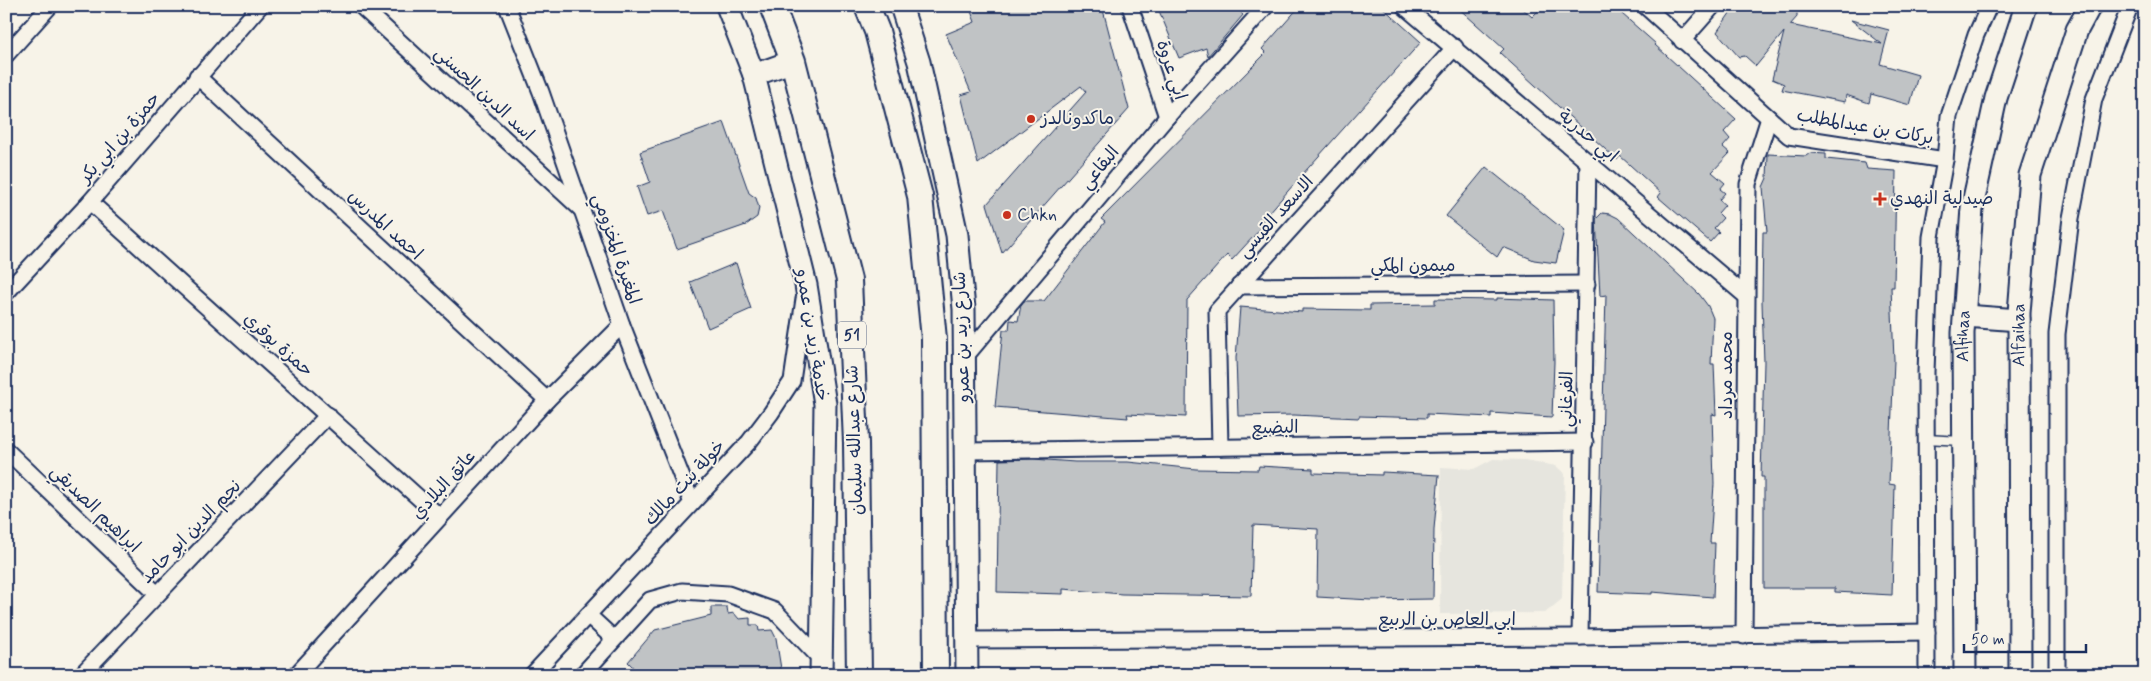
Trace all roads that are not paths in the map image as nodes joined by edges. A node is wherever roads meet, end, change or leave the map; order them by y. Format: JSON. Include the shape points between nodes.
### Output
{"nodes":[{"id":1,"x":50,"y":6,"type":"edge"},
{"id":2,"x":260,"y":6,"type":"edge"},
{"id":3,"x":361,"y":6,"type":"edge"},
{"id":4,"x":506,"y":6,"type":"edge"},
{"id":5,"x":727,"y":6,"type":"edge"},
{"id":6,"x":772,"y":6,"type":"edge"},
{"id":7,"x":867,"y":6,"type":"edge"},
{"id":8,"x":1130,"y":6,"type":"edge"},
{"id":9,"x":1266,"y":6,"type":"edge"},
{"id":10,"x":1404,"y":6,"type":"edge"},
{"id":11,"x":1645,"y":6,"type":"edge"},
{"id":12,"x":1713,"y":6,"type":"edge"},
{"id":13,"x":1989,"y":6,"type":"edge"},
{"id":14,"x":2026,"y":6,"type":"edge"},
{"id":15,"x":2090,"y":6,"type":"edge"},
{"id":16,"x":2130,"y":6,"type":"edge"},
{"id":17,"x":903,"y":13,"type":"edge"},
{"id":18,"x":877,"y":31,"type":"junction"},
{"id":19,"x":1682,"y":41,"type":"junction"},
{"id":20,"x":1455,"y":48,"type":"junction"},
{"id":21,"x":6,"y":55,"type":"edge"},
{"id":22,"x":793,"y":61,"type":"junction"},
{"id":23,"x":754,"y":75,"type":"junction"},
{"id":24,"x":197,"y":76,"type":"junction"},
{"id":25,"x":1168,"y":118,"type":"junction"},
{"id":26,"x":1770,"y":118,"type":"junction"},
{"id":27,"x":1946,"y":160,"type":"junction"},
{"id":28,"x":1588,"y":161,"type":"junction"},
{"id":29,"x":90,"y":202,"type":"junction"},
{"id":30,"x":582,"y":210,"type":"junction"},
{"id":31,"x":1587,"y":284,"type":"junction"},
{"id":32,"x":806,"y":285,"type":"junction"},
{"id":33,"x":1239,"y":286,"type":"junction"},
{"id":34,"x":6,"y":293,"type":"edge"},
{"id":35,"x":1746,"y":296,"type":"junction"},
{"id":36,"x":1965,"y":316,"type":"junction"},
{"id":37,"x":2019,"y":320,"type":"junction"},
{"id":38,"x":622,"y":325,"type":"junction"},
{"id":39,"x":965,"y":357,"type":"junction"},
{"id":40,"x":547,"y":400,"type":"junction"},
{"id":41,"x":328,"y":416,"type":"junction"},
{"id":42,"x":1926,"y":439,"type":"junction"},
{"id":43,"x":1585,"y":442,"type":"junction"},
{"id":44,"x":1964,"y":442,"type":"junction"},
{"id":45,"x":1220,"y":448,"type":"junction"},
{"id":46,"x":6,"y":450,"type":"edge"},
{"id":47,"x":965,"y":451,"type":"junction"},
{"id":48,"x":692,"y":503,"type":"junction"},
{"id":49,"x":440,"y":517,"type":"junction"},
{"id":50,"x":157,"y":594,"type":"junction"},
{"id":51,"x":588,"y":615,"type":"junction"},
{"id":52,"x":1927,"y":632,"type":"junction"},
{"id":53,"x":1744,"y":636,"type":"junction"},
{"id":54,"x":1580,"y":637,"type":"junction"},
{"id":55,"x":614,"y":639,"type":"junction"},
{"id":56,"x":967,"y":640,"type":"junction"},
{"id":57,"x":820,"y":666,"type":"edge"},
{"id":58,"x":81,"y":675,"type":"edge"},
{"id":59,"x":296,"y":675,"type":"edge"},
{"id":60,"x":532,"y":675,"type":"edge"},
{"id":61,"x":582,"y":675,"type":"edge"},
{"id":62,"x":858,"y":675,"type":"edge"},
{"id":63,"x":936,"y":675,"type":"edge"},
{"id":64,"x":967,"y":675,"type":"edge"},
{"id":65,"x":1927,"y":675,"type":"edge"},
{"id":66,"x":1965,"y":675,"type":"edge"},
{"id":67,"x":2020,"y":675,"type":"edge"},
{"id":68,"x":2057,"y":675,"type":"edge"}],
"edges":[{"from":1,"to":21,"type":"street"},
{"from":2,"to":24,"type":"street","name":"حمزة بن ابي بكر"},
{"from":3,"to":30,"type":"street","name":"اسد الدين الحسني"},
{"from":4,"to":30,"type":"street","name":"المغيرة المخزومي"},
{"from":5,"to":23,"type":"street","name":"خدمة زيد بن عمرو"},
{"from":6,"to":22,"type":"main road","name":"شارع عبدالله سليمان","number":"51"},
{"from":7,"to":18,"type":"main road"},
{"from":8,"to":25,"type":"street","name":"ابي عروة"},
{"from":9,"to":25,"type":"street","name":"البقاعي"},
{"from":10,"to":20,"type":"street","name":"ابي حدرية"},
{"from":11,"to":19,"type":"street","name":"بركات بن عبدالمطلب"},
{"from":12,"to":19,"type":"street"},
{"from":13,"to":27,"type":"street","via":[[1976,35],[1950,116]]},
{"from":14,"to":36,"type":"street","name":"Alfihaa","via":[[1996,98],[1972,208]]},
{"from":15,"to":37,"type":"street","name":"Alfaihaa","via":[[2077,30],[2030,175]]},
{"from":16,"to":68,"type":"street","via":[[2094,99],[2070,218],[2056,334]]},
{"from":17,"to":18,"type":"street"},
{"from":17,"to":39,"type":"street","name":"شارع زيد بن عمرو","via":[[919,62],[957,235]]},
{"from":18,"to":63,"type":"main road","via":[[920,196],[934,339]]},
{"from":19,"to":26,"type":"street","name":"بركات بن عبدالمطلب"},
{"from":20,"to":28,"type":"street","name":"ابي حدرية"},
{"from":20,"to":33,"type":"street","name":"الاسعد القيسي"},
{"from":22,"to":23,"type":"street"},
{"from":22,"to":62,"type":"main road","name":"شارع عبدالله سليمان","number":"51","via":[[849,280],[856,443]]},
{"from":23,"to":32,"type":"street","name":"خدمة زيد بن عمرو"},
{"from":24,"to":29,"type":"street","name":"حمزة بن ابي بكر"},
{"from":24,"to":40,"type":"street","name":"احمد المدرس"},
{"from":25,"to":39,"type":"street","name":"البقاعي"},
{"from":26,"to":27,"type":"street","name":"بركات بن عبدالمطلب","via":[[1789,136]]},
{"from":26,"to":35,"type":"street","name":"محمد مرداد","via":[[1748,184]]},
{"from":27,"to":42,"type":"street","via":[[1931,237]]},
{"from":28,"to":31,"type":"street","name":"الفرغاني"},
{"from":28,"to":35,"type":"street","name":"ابي حدرية"},
{"from":29,"to":34,"type":"street","name":"حمزة بن ابي بكر"},
{"from":29,"to":41,"type":"street","name":"حمزة بوقري"},
{"from":30,"to":38,"type":"street","name":"المغيرة المخزومي"},
{"from":31,"to":33,"type":"street","name":"ميمون المكي"},
{"from":31,"to":43,"type":"street","name":"الفرغاني"},
{"from":32,"to":48,"type":"street","name":"خولة بنت مالك","via":[[792,381],[748,442]]},
{"from":32,"to":57,"type":"street","name":"خدمة زيد بن عمرو","via":[[825,404]]},
{"from":33,"to":45,"type":"street","name":"الاسعد القيسي","via":[[1216,311]]},
{"from":35,"to":53,"type":"street","name":"محمد مرداد"},
{"from":36,"to":37,"type":"street"},
{"from":36,"to":44,"type":"street","name":"Alfihaa"},
{"from":37,"to":67,"type":"street","name":"Alfaihaa"},
{"from":38,"to":40,"type":"street","name":"عاتق البلادي"},
{"from":38,"to":48,"type":"street","name":"المغيرة المخزومي"},
{"from":39,"to":47,"type":"street","name":"شارع زيد بن عمرو"},
{"from":40,"to":49,"type":"street","name":"عاتق البلادي"},
{"from":41,"to":49,"type":"street","name":"حمزة بوقري"},
{"from":41,"to":50,"type":"street","name":"نجم الدين ابو حامد"},
{"from":42,"to":44,"type":"lane"},
{"from":42,"to":52,"type":"street"},
{"from":43,"to":45,"type":"street","name":"البضيع"},
{"from":43,"to":54,"type":"street","name":"الفرغاني"},
{"from":44,"to":66,"type":"street","name":"Alfihaa"},
{"from":45,"to":47,"type":"street","name":"البضيع"},
{"from":46,"to":50,"type":"street","name":"ابراهيم الصديقي"},
{"from":47,"to":56,"type":"street","name":"شارع زيد بن عمرو"},
{"from":48,"to":51,"type":"street","name":"خولة بنت مالك"},
{"from":49,"to":59,"type":"street","name":"عاتق البلادي"},
{"from":50,"to":58,"type":"street","name":"نجم الدين ابو حامد"},
{"from":51,"to":55,"type":"street"},
{"from":51,"to":60,"type":"street","name":"خولة بنت مالك"},
{"from":52,"to":53,"type":"street","name":"ابي العاص بن الربيع"},
{"from":52,"to":65,"type":"street"},
{"from":53,"to":54,"type":"street","name":"ابي العاص بن الربيع"},
{"from":54,"to":56,"type":"street","name":"ابي العاص بن الربيع"},
{"from":55,"to":57,"type":"street","via":[[650,600],[682,591],[728,594],[775,611]]},
{"from":55,"to":61,"type":"street"},
{"from":56,"to":64,"type":"street","name":"شارع زيد بن عمرو"}]}
